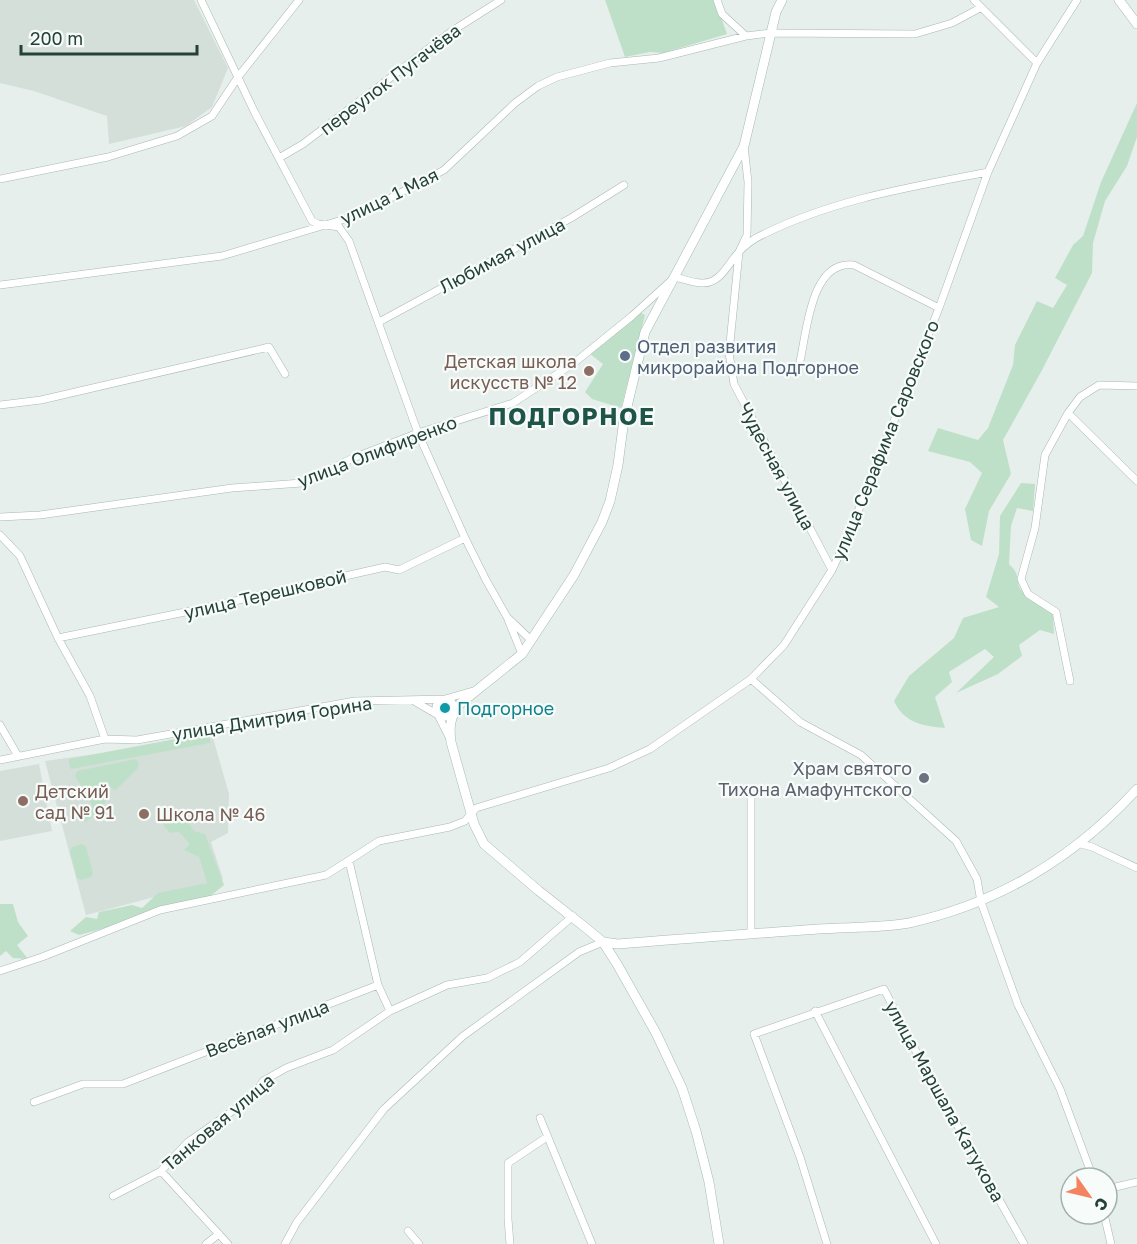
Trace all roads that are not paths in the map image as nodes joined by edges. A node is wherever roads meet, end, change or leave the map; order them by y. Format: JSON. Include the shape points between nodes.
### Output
{"nodes":[{"id":1,"x":201,"y":0,"type":"edge"},
{"id":2,"x":299,"y":0,"type":"edge"},
{"id":3,"x":501,"y":0,"type":"edge"},
{"id":4,"x":717,"y":0,"type":"edge"},
{"id":5,"x":782,"y":0,"type":"edge"},
{"id":6,"x":974,"y":0,"type":"edge"},
{"id":7,"x":1077,"y":0,"type":"edge"},
{"id":8,"x":1119,"y":0,"type":"edge"},
{"id":9,"x":980,"y":8,"type":"junction"},
{"id":10,"x":1137,"y":24,"type":"edge"},
{"id":11,"x":771,"y":33,"type":"junction"},
{"id":12,"x":746,"y":36,"type":"junction"},
{"id":13,"x":1037,"y":63,"type":"junction"},
{"id":14,"x":238,"y":77,"type":"junction"},
{"id":15,"x":744,"y":146,"type":"junction"},
{"id":16,"x":279,"y":158,"type":"junction"},
{"id":17,"x":988,"y":172,"type":"junction"},
{"id":18,"x":0,"y":179,"type":"edge"},
{"id":19,"x":624,"y":185,"type":"dead end"},
{"id":20,"x":326,"y":225,"type":"junction"},
{"id":21,"x":739,"y":252,"type":"junction"},
{"id":22,"x":675,"y":278,"type":"junction"},
{"id":23,"x":0,"y":285,"type":"edge"},
{"id":24,"x":939,"y":308,"type":"junction"},
{"id":25,"x":379,"y":322,"type":"junction"},
{"id":26,"x":800,"y":362,"type":"dead end"},
{"id":27,"x":285,"y":374,"type":"dead end"},
{"id":28,"x":1137,"y":386,"type":"edge"},
{"id":29,"x":0,"y":405,"type":"edge"},
{"id":30,"x":1068,"y":413,"type":"junction"},
{"id":31,"x":418,"y":433,"type":"junction"},
{"id":32,"x":1137,"y":481,"type":"edge"},
{"id":33,"x":0,"y":517,"type":"edge"},
{"id":34,"x":0,"y":535,"type":"edge"},
{"id":35,"x":465,"y":538,"type":"junction"},
{"id":36,"x":832,"y":570,"type":"junction"},
{"id":37,"x":507,"y":617,"type":"junction"},
{"id":38,"x":58,"y":638,"type":"junction"},
{"id":39,"x":531,"y":640,"type":"junction"},
{"id":40,"x":522,"y":654,"type":"junction"},
{"id":41,"x":751,"y":679,"type":"junction"},
{"id":42,"x":1070,"y":681,"type":"dead end"},
{"id":43,"x":476,"y":690,"type":"junction"},
{"id":44,"x":445,"y":699,"type":"junction"},
{"id":45,"x":409,"y":700,"type":"junction"},
{"id":46,"x":453,"y":712,"type":"junction"},
{"id":47,"x":438,"y":715,"type":"junction"},
{"id":48,"x":0,"y":725,"type":"edge"},
{"id":49,"x":105,"y":739,"type":"junction"},
{"id":50,"x":451,"y":742,"type":"junction"},
{"id":51,"x":18,"y":756,"type":"junction"},
{"id":52,"x":0,"y":760,"type":"edge"},
{"id":53,"x":1137,"y":789,"type":"edge"},
{"id":54,"x":751,"y":798,"type":"dead end"},
{"id":55,"x":472,"y":814,"type":"junction"},
{"id":56,"x":1081,"y":844,"type":"junction"},
{"id":57,"x":349,"y":861,"type":"junction"},
{"id":58,"x":1137,"y":868,"type":"edge"},
{"id":59,"x":981,"y":902,"type":"junction"},
{"id":60,"x":573,"y":916,"type":"junction"},
{"id":61,"x":751,"y":934,"type":"junction"},
{"id":62,"x":603,"y":942,"type":"junction"},
{"id":63,"x":0,"y":971,"type":"edge"},
{"id":64,"x":378,"y":985,"type":"junction"},
{"id":65,"x":390,"y":1011,"type":"junction"},
{"id":66,"x":815,"y":1011,"type":"junction"},
{"id":67,"x":34,"y":1102,"type":"dead end"},
{"id":68,"x":540,"y":1118,"type":"dead end"},
{"id":69,"x":547,"y":1137,"type":"junction"},
{"id":70,"x":1089,"y":1166,"type":"edge"},
{"id":71,"x":161,"y":1171,"type":"junction"},
{"id":72,"x":1137,"y":1182,"type":"edge"},
{"id":73,"x":1119,"y":1186,"type":"edge"},
{"id":74,"x":113,"y":1196,"type":"dead end"},
{"id":75,"x":1107,"y":1226,"type":"edge"},
{"id":76,"x":408,"y":1231,"type":"dead end"},
{"id":77,"x":219,"y":1234,"type":"junction"},
{"id":78,"x":206,"y":1244,"type":"edge"},
{"id":79,"x":228,"y":1244,"type":"edge"},
{"id":80,"x":285,"y":1244,"type":"edge"},
{"id":81,"x":419,"y":1244,"type":"edge"},
{"id":82,"x":510,"y":1244,"type":"edge"},
{"id":83,"x":592,"y":1244,"type":"edge"},
{"id":84,"x":719,"y":1244,"type":"edge"},
{"id":85,"x":827,"y":1244,"type":"edge"},
{"id":86,"x":936,"y":1244,"type":"edge"},
{"id":87,"x":1024,"y":1244,"type":"edge"},
{"id":88,"x":1111,"y":1244,"type":"edge"}],
"edges":[{"from":1,"to":14,"type":"street"},
{"from":2,"to":14,"type":"street"},
{"from":3,"to":16,"type":"street","name":"переулок Пугачёва","via":[[452,31]]},
{"from":4,"to":12,"type":"street","via":[[722,14]]},
{"from":5,"to":11,"type":"street"},
{"from":6,"to":9,"type":"street"},
{"from":7,"to":13,"type":"street","name":"улица Серафима Саровского"},
{"from":8,"to":10,"type":"street"},
{"from":9,"to":11,"type":"street","name":"улица 1 Мая","via":[[952,23],[915,34]]},
{"from":9,"to":13,"type":"street"},
{"from":11,"to":12,"type":"street","name":"улица 1 Мая"},
{"from":11,"to":15,"type":"street"},
{"from":12,"to":20,"type":"street","name":"улица 1 Мая","via":[[659,58],[610,63],[547,81],[515,103],[444,170],[362,213]]},
{"from":13,"to":17,"type":"street","name":"улица Серафима Саровского"},
{"from":14,"to":16,"type":"street"},
{"from":14,"to":18,"type":"street","via":[[213,116],[177,136],[108,157]]},
{"from":15,"to":21,"type":"street","name":"Чудесная улица","via":[[747,235]]},
{"from":15,"to":22,"type":"street"},
{"from":16,"to":20,"type":"street","via":[[312,221]]},
{"from":17,"to":21,"type":"street","via":[[838,204],[758,237]]},
{"from":17,"to":24,"type":"street","name":"улица Серафима Саровского"},
{"from":19,"to":25,"type":"street","name":"Любимая улица"},
{"from":20,"to":23,"type":"street","name":"улица 1 Мая","via":[[222,256]]},
{"from":20,"to":25,"type":"street","via":[[339,227],[345,233]]},
{"from":21,"to":22,"type":"street","via":[[724,274],[704,284]]},
{"from":21,"to":36,"type":"street","name":"Чудесная улица","via":[[729,353],[734,384]]},
{"from":22,"to":31,"type":"street","name":"улица Олифиренко","via":[[574,363],[513,403]]},
{"from":22,"to":39,"type":"street","name":"улица Дмитрия Горина","via":[[645,332],[612,492],[602,522],[574,575]]},
{"from":24,"to":26,"type":"street","via":[[854,265],[844,264],[834,268],[816,289]]},
{"from":24,"to":36,"type":"street","name":"улица Серафима Саровского"},
{"from":25,"to":31,"type":"street"},
{"from":27,"to":29,"type":"street","via":[[269,347],[41,400]]},
{"from":28,"to":30,"type":"street","via":[[1099,385],[1080,397]]},
{"from":30,"to":32,"type":"street"},
{"from":30,"to":42,"type":"street","via":[[1045,455],[1035,528],[1021,579],[1029,594],[1056,612]]},
{"from":31,"to":33,"type":"street","name":"улица Олифиренко","via":[[302,483]]},
{"from":31,"to":35,"type":"street"},
{"from":34,"to":38,"type":"street","via":[[20,556]]},
{"from":35,"to":37,"type":"street"},
{"from":35,"to":38,"type":"street","name":"улица Терешковой","via":[[399,570],[385,567]]},
{"from":36,"to":41,"type":"street","name":"улица Серафима Саровского","via":[[784,645]]},
{"from":37,"to":39,"type":"street"},
{"from":37,"to":40,"type":"street"},
{"from":38,"to":49,"type":"street","via":[[90,696]]},
{"from":39,"to":40,"type":"street","name":"улица Дмитрия Горина"},
{"from":40,"to":43,"type":"street","name":"улица Дмитрия Горина"},
{"from":41,"to":55,"type":"street","name":"улица Серафима Саровского","via":[[650,749],[609,768],[476,808]]},
{"from":41,"to":59,"type":"street","via":[[800,722],[861,755],[956,841],[977,879]]},
{"from":43,"to":44,"type":"street","name":"улица Дмитрия Горина"},
{"from":43,"to":46,"type":"street"},
{"from":44,"to":45,"type":"street","name":"улица Дмитрия Горина"},
{"from":44,"to":46,"type":"street","via":[[453,703]]},
{"from":44,"to":47,"type":"street","via":[[436,706]]},
{"from":45,"to":47,"type":"street"},
{"from":45,"to":49,"type":"street","name":"улица Дмитрия Горина","via":[[355,701],[137,740]]},
{"from":46,"to":47,"type":"street","via":[[446,717]]},
{"from":46,"to":50,"type":"street"},
{"from":47,"to":50,"type":"street"},
{"from":48,"to":51,"type":"street"},
{"from":49,"to":51,"type":"street","name":"улица Дмитрия Горина"},
{"from":50,"to":55,"type":"street"},
{"from":51,"to":52,"type":"street","name":"улица Дмитрия Горина"},
{"from":53,"to":56,"type":"street"},
{"from":54,"to":61,"type":"street"},
{"from":55,"to":57,"type":"street","name":"улица Серафима Саровского","via":[[450,827],[379,841]]},
{"from":55,"to":60,"type":"street","via":[[484,844]]},
{"from":56,"to":58,"type":"street"},
{"from":56,"to":59,"type":"street","via":[[1050,866]]},
{"from":57,"to":63,"type":"street","name":"улица Серафима Саровского","via":[[326,875],[160,910]]},
{"from":57,"to":64,"type":"street"},
{"from":59,"to":61,"type":"street","via":[[908,923]]},
{"from":59,"to":70,"type":"street","via":[[1018,1005],[1060,1089]]},
{"from":60,"to":62,"type":"street"},
{"from":60,"to":65,"type":"street","name":"Танковая улица","via":[[520,962],[488,978],[447,985]]},
{"from":61,"to":62,"type":"street"},
{"from":62,"to":80,"type":"street","via":[[579,952],[463,1036],[384,1109],[297,1222]]},
{"from":62,"to":84,"type":"street","via":[[651,1023],[682,1088],[696,1131]]},
{"from":64,"to":65,"type":"street"},
{"from":64,"to":67,"type":"street","name":"Весёлая улица","via":[[123,1084],[83,1084]]},
{"from":65,"to":71,"type":"street","name":"Танковая улица","via":[[333,1050],[263,1080],[254,1096],[188,1142]]},
{"from":66,"to":85,"type":"street","name":"улица Маршала Катукова","via":[[754,1034],[800,1157]]},
{"from":66,"to":86,"type":"street"},
{"from":66,"to":87,"type":"street","name":"улица Маршала Катукова","via":[[884,989]]},
{"from":68,"to":69,"type":"street"},
{"from":69,"to":82,"type":"street","via":[[508,1163]]},
{"from":69,"to":83,"type":"street"},
{"from":71,"to":74,"type":"street","name":"Танковая улица"},
{"from":71,"to":77,"type":"street"},
{"from":72,"to":73,"type":"street"},
{"from":75,"to":88,"type":"street"},
{"from":76,"to":81,"type":"street"},
{"from":77,"to":78,"type":"street"},
{"from":77,"to":79,"type":"street"}]}
